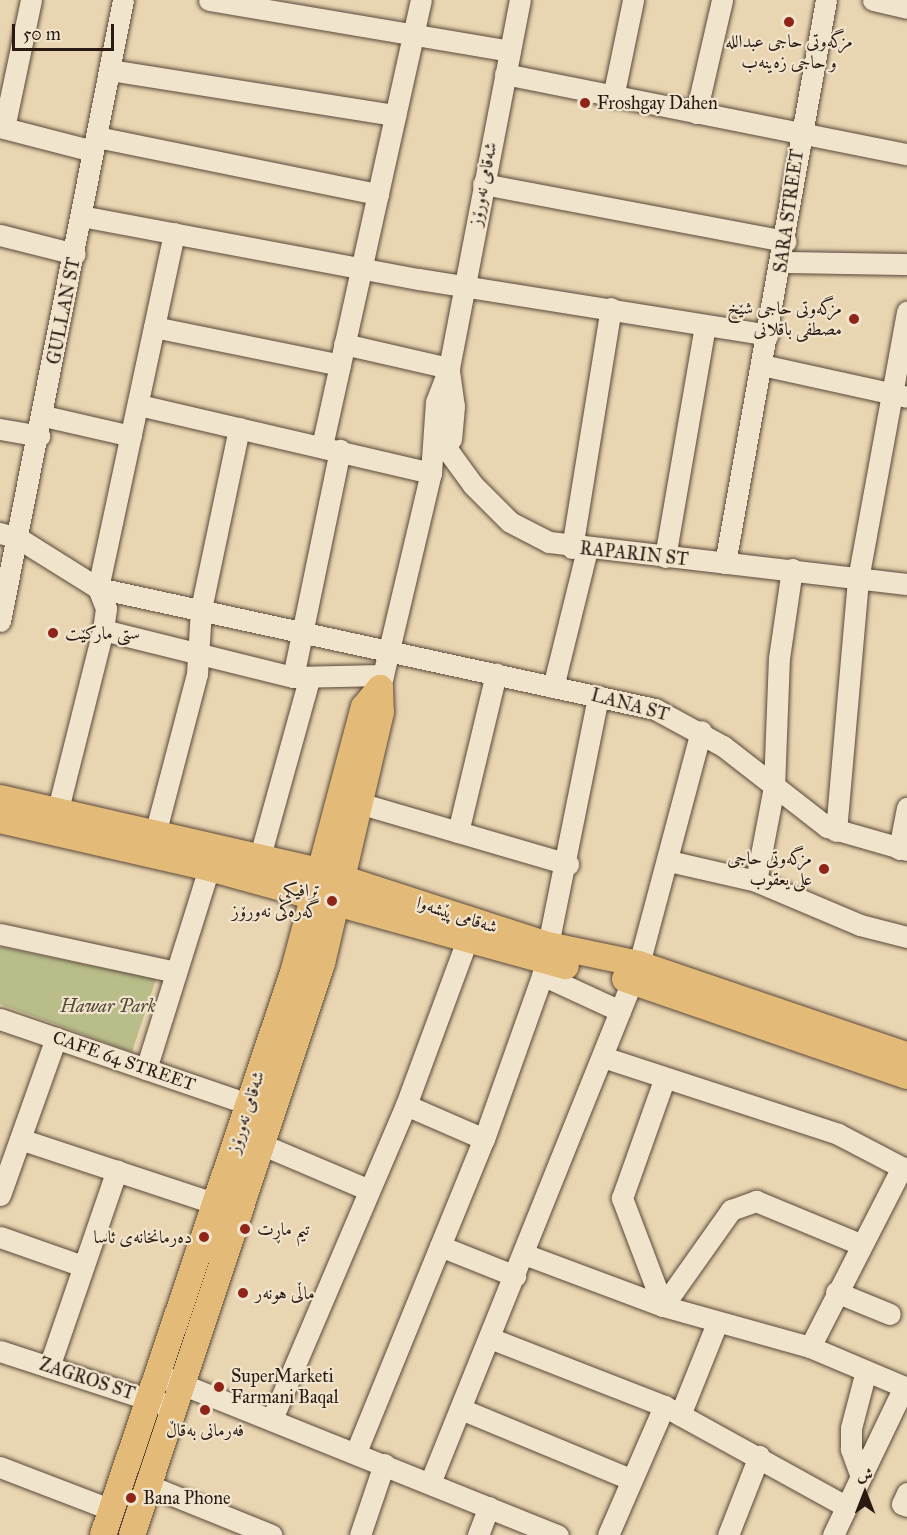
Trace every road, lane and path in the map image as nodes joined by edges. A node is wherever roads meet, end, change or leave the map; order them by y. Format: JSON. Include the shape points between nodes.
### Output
{"nodes":[{"id":1,"x":31,"y":0,"type":"edge"},
{"id":2,"x":123,"y":0,"type":"edge"},
{"id":3,"x":209,"y":0,"type":"edge"},
{"id":4,"x":421,"y":0,"type":"edge"},
{"id":5,"x":520,"y":0,"type":"edge"},
{"id":6,"x":633,"y":0,"type":"edge"},
{"id":7,"x":722,"y":0,"type":"edge"},
{"id":8,"x":826,"y":0,"type":"edge"},
{"id":9,"x":873,"y":0,"type":"edge"},
{"id":10,"x":907,"y":8,"type":"edge"},
{"id":11,"x":413,"y":34,"type":"junction"},
{"id":12,"x":510,"y":51,"type":"junction"},
{"id":13,"x":110,"y":70,"type":"junction"},
{"id":14,"x":505,"y":74,"type":"junction"},
{"id":15,"x":613,"y":97,"type":"junction"},
{"id":16,"x":696,"y":113,"type":"junction"},
{"id":17,"x":395,"y":115,"type":"junction"},
{"id":18,"x":2,"y":127,"type":"edge"},
{"id":19,"x":800,"y":134,"type":"junction"},
{"id":20,"x":95,"y":144,"type":"junction"},
{"id":21,"x":907,"y":154,"type":"edge"},
{"id":22,"x":483,"y":184,"type":"junction"},
{"id":23,"x":378,"y":194,"type":"junction"},
{"id":24,"x":81,"y":216,"type":"junction"},
{"id":25,"x":174,"y":233,"type":"junction"},
{"id":26,"x":0,"y":236,"type":"edge"},
{"id":27,"x":786,"y":241,"type":"junction"},
{"id":28,"x":75,"y":254,"type":"junction"},
{"id":29,"x":782,"y":262,"type":"junction"},
{"id":30,"x":907,"y":264,"type":"edge"},
{"id":31,"x":361,"y":268,"type":"junction"},
{"id":32,"x":463,"y":284,"type":"junction"},
{"id":33,"x":611,"y":308,"type":"junction"},
{"id":34,"x":907,"y":311,"type":"edge"},
{"id":35,"x":705,"y":324,"type":"junction"},
{"id":36,"x":154,"y":327,"type":"junction"},
{"id":37,"x":768,"y":335,"type":"junction"},
{"id":38,"x":344,"y":344,"type":"junction"},
{"id":39,"x":340,"y":365,"type":"junction"},
{"id":40,"x":762,"y":365,"type":"junction"},
{"id":41,"x":448,"y":368,"type":"junction"},
{"id":42,"x":900,"y":395,"type":"edge"},
{"id":43,"x":436,"y":402,"type":"junction"},
{"id":44,"x":139,"y":405,"type":"junction"},
{"id":45,"x":41,"y":426,"type":"junction"},
{"id":46,"x":239,"y":428,"type":"junction"},
{"id":47,"x":0,"y":429,"type":"edge"},
{"id":48,"x":131,"y":436,"type":"junction"},
{"id":49,"x":331,"y":448,"type":"junction"},
{"id":50,"x":449,"y":452,"type":"junction"},
{"id":51,"x":431,"y":473,"type":"junction"},
{"id":52,"x":9,"y":536,"type":"edge"},
{"id":53,"x":580,"y":549,"type":"junction"},
{"id":54,"x":665,"y":557,"type":"junction"},
{"id":55,"x":725,"y":563,"type":"junction"},
{"id":56,"x":792,"y":568,"type":"junction"},
{"id":57,"x":858,"y":579,"type":"junction"},
{"id":58,"x":907,"y":584,"type":"edge"},
{"id":59,"x":98,"y":588,"type":"junction"},
{"id":60,"x":201,"y":609,"type":"junction"},
{"id":61,"x":0,"y":621,"type":"edge"},
{"id":62,"x":302,"y":629,"type":"junction"},
{"id":63,"x":103,"y":630,"type":"junction"},
{"id":64,"x":390,"y":648,"type":"junction"},
{"id":65,"x":198,"y":657,"type":"junction"},
{"id":66,"x":496,"y":674,"type":"junction"},
{"id":67,"x":301,"y":678,"type":"junction"},
{"id":68,"x":381,"y":682,"type":"junction"},
{"id":69,"x":553,"y":687,"type":"junction"},
{"id":70,"x":598,"y":696,"type":"junction"},
{"id":71,"x":700,"y":731,"type":"junction"},
{"id":72,"x":774,"y":787,"type":"junction"},
{"id":73,"x":359,"y":803,"type":"junction"},
{"id":74,"x":907,"y":808,"type":"edge"},
{"id":75,"x":57,"y":813,"type":"junction"},
{"id":76,"x":1,"y":819,"type":"edge"},
{"id":77,"x":836,"y":831,"type":"junction"},
{"id":78,"x":458,"y":832,"type":"junction"},
{"id":79,"x":155,"y":834,"type":"junction"},
{"id":80,"x":903,"y":850,"type":"edge"},
{"id":81,"x":260,"y":856,"type":"junction"},
{"id":82,"x":669,"y":861,"type":"junction"},
{"id":83,"x":568,"y":864,"type":"junction"},
{"id":84,"x":209,"y":868,"type":"junction"},
{"id":85,"x":756,"y":881,"type":"junction"},
{"id":86,"x":328,"y":887,"type":"junction"},
{"id":87,"x":0,"y":934,"type":"edge"},
{"id":88,"x":907,"y":937,"type":"edge"},
{"id":89,"x":467,"y":940,"type":"junction"},
{"id":90,"x":546,"y":961,"type":"junction"},
{"id":91,"x":176,"y":972,"type":"junction"},
{"id":92,"x":636,"y":972,"type":"junction"},
{"id":93,"x":621,"y":1011,"type":"junction"},
{"id":94,"x":0,"y":1019,"type":"edge"},
{"id":95,"x":56,"y":1038,"type":"junction"},
{"id":96,"x":603,"y":1056,"type":"junction"},
{"id":97,"x":907,"y":1056,"type":"edge"},
{"id":98,"x":146,"y":1069,"type":"junction"},
{"id":99,"x":907,"y":1076,"type":"edge"},
{"id":100,"x":664,"y":1080,"type":"junction"},
{"id":101,"x":248,"y":1104,"type":"junction"},
{"id":102,"x":406,"y":1105,"type":"junction"},
{"id":103,"x":20,"y":1139,"type":"junction"},
{"id":104,"x":484,"y":1139,"type":"junction"},
{"id":105,"x":263,"y":1145,"type":"junction"},
{"id":106,"x":905,"y":1168,"type":"edge"},
{"id":107,"x":117,"y":1170,"type":"junction"},
{"id":108,"x":369,"y":1191,"type":"junction"},
{"id":109,"x":0,"y":1196,"type":"edge"},
{"id":110,"x":217,"y":1204,"type":"junction"},
{"id":111,"x":0,"y":1237,"type":"edge"},
{"id":112,"x":860,"y":1244,"type":"junction"},
{"id":113,"x":440,"y":1246,"type":"junction"},
{"id":114,"x":524,"y":1254,"type":"junction"},
{"id":115,"x":83,"y":1266,"type":"junction"},
{"id":116,"x":515,"y":1276,"type":"junction"},
{"id":117,"x":836,"y":1292,"type":"junction"},
{"id":118,"x":663,"y":1306,"type":"junction"},
{"id":119,"x":890,"y":1314,"type":"dead end"},
{"id":120,"x":717,"y":1323,"type":"junction"},
{"id":121,"x":490,"y":1338,"type":"junction"},
{"id":122,"x":810,"y":1347,"type":"junction"},
{"id":123,"x":0,"y":1351,"type":"edge"},
{"id":124,"x":49,"y":1367,"type":"junction"},
{"id":125,"x":866,"y":1371,"type":"junction"},
{"id":126,"x":170,"y":1379,"type":"junction"},
{"id":127,"x":905,"y":1388,"type":"edge"},
{"id":128,"x":162,"y":1405,"type":"junction"},
{"id":129,"x":461,"y":1408,"type":"junction"},
{"id":130,"x":672,"y":1411,"type":"junction"},
{"id":131,"x":272,"y":1419,"type":"junction"},
{"id":132,"x":356,"y":1452,"type":"junction"},
{"id":133,"x":759,"y":1456,"type":"junction"},
{"id":134,"x":384,"y":1464,"type":"junction"},
{"id":135,"x":0,"y":1467,"type":"edge"},
{"id":136,"x":860,"y":1474,"type":"junction"},
{"id":137,"x":632,"y":1480,"type":"junction"},
{"id":138,"x":430,"y":1483,"type":"junction"},
{"id":139,"x":150,"y":1486,"type":"junction"},
{"id":140,"x":907,"y":1493,"type":"edge"},
{"id":141,"x":845,"y":1506,"type":"junction"},
{"id":142,"x":907,"y":1506,"type":"edge"},
{"id":143,"x":489,"y":1507,"type":"junction"},
{"id":144,"x":112,"y":1510,"type":"junction"},
{"id":145,"x":262,"y":1533,"type":"edge"},
{"id":146,"x":103,"y":1535,"type":"edge"},
{"id":147,"x":132,"y":1535,"type":"edge"},
{"id":148,"x":360,"y":1535,"type":"edge"},
{"id":149,"x":478,"y":1535,"type":"edge"},
{"id":150,"x":558,"y":1535,"type":"edge"},
{"id":151,"x":608,"y":1535,"type":"edge"},
{"id":152,"x":728,"y":1535,"type":"edge"},
{"id":153,"x":833,"y":1535,"type":"edge"}],
"edges":[{"from":1,"to":18,"type":"street"},
{"from":2,"to":13,"type":"street","name":"GULLAN ST"},
{"from":3,"to":11,"type":"street"},
{"from":4,"to":11,"type":"street"},
{"from":5,"to":12,"type":"street","name":"شەقامی نەورۆز"},
{"from":6,"to":15,"type":"street"},
{"from":7,"to":16,"type":"street"},
{"from":8,"to":19,"type":"street","name":"SARA STREET"},
{"from":9,"to":10,"type":"street"},
{"from":11,"to":12,"type":"street"},
{"from":11,"to":17,"type":"street"},
{"from":12,"to":14,"type":"street","name":"شەقامی نەورۆز"},
{"from":13,"to":17,"type":"street"},
{"from":13,"to":20,"type":"street","name":"GULLAN ST"},
{"from":14,"to":15,"type":"street"},
{"from":14,"to":22,"type":"street","name":"شەقامی نەورۆز"},
{"from":15,"to":16,"type":"street"},
{"from":16,"to":19,"type":"street"},
{"from":17,"to":23,"type":"street"},
{"from":18,"to":20,"type":"street"},
{"from":19,"to":21,"type":"street"},
{"from":19,"to":27,"type":"street","name":"SARA STREET"},
{"from":20,"to":23,"type":"street"},
{"from":20,"to":24,"type":"street","name":"GULLAN ST"},
{"from":22,"to":27,"type":"street"},
{"from":22,"to":32,"type":"street","name":"شەقامی نەورۆز"},
{"from":23,"to":31,"type":"street"},
{"from":24,"to":25,"type":"street"},
{"from":24,"to":28,"type":"street","name":"GULLAN ST"},
{"from":25,"to":31,"type":"street"},
{"from":25,"to":36,"type":"street"},
{"from":26,"to":28,"type":"street"},
{"from":27,"to":29,"type":"street","name":"SARA STREET"},
{"from":28,"to":45,"type":"street","name":"GULLAN ST"},
{"from":29,"to":30,"type":"street"},
{"from":29,"to":37,"type":"street","name":"SARA STREET"},
{"from":31,"to":32,"type":"street"},
{"from":31,"to":38,"type":"street"},
{"from":32,"to":33,"type":"street"},
{"from":32,"to":41,"type":"street","name":"شەقامی نەورۆز"},
{"from":33,"to":35,"type":"street"},
{"from":33,"to":53,"type":"street"},
{"from":34,"to":42,"type":"street"},
{"from":35,"to":37,"type":"street"},
{"from":35,"to":54,"type":"street"},
{"from":36,"to":39,"type":"street"},
{"from":36,"to":44,"type":"street"},
{"from":37,"to":40,"type":"street","name":"SARA STREET"},
{"from":38,"to":39,"type":"street"},
{"from":38,"to":41,"type":"street"},
{"from":39,"to":49,"type":"street"},
{"from":40,"to":42,"type":"street"},
{"from":40,"to":55,"type":"street","name":"SARA STREET"},
{"from":41,"to":43,"type":"street","name":"شەقامی نەورۆز"},
{"from":41,"to":50,"type":"street","name":"شەقامی نەورۆز","via":[[454,406]]},
{"from":42,"to":57,"type":"street"},
{"from":43,"to":50,"type":"street","name":"RAPARIN ST"},
{"from":43,"to":51,"type":"street","name":"شەقامی نەورۆز"},
{"from":44,"to":46,"type":"street"},
{"from":44,"to":48,"type":"street"},
{"from":45,"to":47,"type":"street"},
{"from":45,"to":48,"type":"street"},
{"from":45,"to":52,"type":"street","name":"GULLAN ST"},
{"from":46,"to":49,"type":"street"},
{"from":46,"to":60,"type":"street"},
{"from":48,"to":59,"type":"street"},
{"from":49,"to":51,"type":"street"},
{"from":49,"to":62,"type":"street"},
{"from":50,"to":51,"type":"street","name":"شەقامی نەورۆز"},
{"from":50,"to":53,"type":"street","name":"RAPARIN ST","via":[[510,522]]},
{"from":51,"to":64,"type":"street","name":"شەقامی نەورۆز"},
{"from":52,"to":59,"type":"street"},
{"from":52,"to":61,"type":"street","name":"GULLAN ST"},
{"from":53,"to":54,"type":"street","name":"RAPARIN ST"},
{"from":53,"to":69,"type":"street"},
{"from":54,"to":55,"type":"street","name":"RAPARIN ST"},
{"from":55,"to":56,"type":"street","name":"RAPARIN ST"},
{"from":56,"to":57,"type":"street","name":"RAPARIN ST"},
{"from":56,"to":72,"type":"street","via":[[779,658]]},
{"from":57,"to":58,"type":"street","name":"RAPARIN ST"},
{"from":57,"to":77,"type":"street"},
{"from":59,"to":60,"type":"street","name":"LANA ST"},
{"from":59,"to":63,"type":"street","via":[[106,608]]},
{"from":60,"to":62,"type":"street","name":"LANA ST"},
{"from":60,"to":65,"type":"street"},
{"from":62,"to":64,"type":"street","name":"LANA ST"},
{"from":62,"to":67,"type":"street"},
{"from":63,"to":65,"type":"street"},
{"from":63,"to":75,"type":"street"},
{"from":64,"to":66,"type":"street","name":"LANA ST"},
{"from":64,"to":68,"type":"street","name":"شەقامی نەورۆز"},
{"from":65,"to":67,"type":"street"},
{"from":65,"to":79,"type":"street"},
{"from":66,"to":69,"type":"street","name":"LANA ST"},
{"from":66,"to":78,"type":"street"},
{"from":67,"to":68,"type":"street"},
{"from":67,"to":81,"type":"street"},
{"from":68,"to":73,"type":"main road","name":"شەقامی نەورۆز","via":[[381,712]]},
{"from":68,"to":86,"type":"main road","name":"شەقامی نەورۆز","via":[[364,708]]},
{"from":69,"to":70,"type":"street","name":"LANA ST"},
{"from":70,"to":71,"type":"street","name":"LANA ST","via":[[655,709]]},
{"from":70,"to":83,"type":"street"},
{"from":71,"to":72,"type":"street","name":"LANA ST"},
{"from":71,"to":82,"type":"street"},
{"from":72,"to":77,"type":"street","name":"LANA ST"},
{"from":72,"to":85,"type":"street"},
{"from":73,"to":78,"type":"street"},
{"from":73,"to":86,"type":"main road","name":"شەقامی نەورۆز"},
{"from":74,"to":80,"type":"street"},
{"from":75,"to":76,"type":"main road","name":"شەقامی پێشەوا"},
{"from":75,"to":79,"type":"main road","name":"شەقامی پێشەوا"},
{"from":76,"to":84,"type":"main road","name":"شەقامی پێشەوا"},
{"from":77,"to":80,"type":"street","name":"LANA ST"},
{"from":78,"to":83,"type":"street"},
{"from":79,"to":81,"type":"main road","name":"شەقامی پێشەوا"},
{"from":81,"to":86,"type":"main road","name":"شەقامی پێشەوا"},
{"from":82,"to":85,"type":"street"},
{"from":82,"to":92,"type":"street"},
{"from":83,"to":90,"type":"street"},
{"from":84,"to":86,"type":"main road","name":"شەقامی پێشەوا"},
{"from":84,"to":91,"type":"street"},
{"from":85,"to":88,"type":"street","via":[[860,925]]},
{"from":86,"to":89,"type":"main road","name":"شەقامی پێشەوا"},
{"from":86,"to":90,"type":"main road","name":"شەقامی پێشەوا"},
{"from":86,"to":101,"type":"main road","name":"شەقامی نەورۆز"},
{"from":86,"to":105,"type":"main road","name":"شەقامی نەورۆز"},
{"from":87,"to":91,"type":"street"},
{"from":89,"to":90,"type":"main road","name":"شەقامی پێشەوا"},
{"from":89,"to":102,"type":"street"},
{"from":90,"to":92,"type":"main road","name":"شەقامی پێشەوا"},
{"from":90,"to":93,"type":"street"},
{"from":90,"to":104,"type":"street"},
{"from":91,"to":98,"type":"street"},
{"from":92,"to":93,"type":"street"},
{"from":92,"to":97,"type":"main road","name":"شەقامی پێشەوا"},
{"from":92,"to":99,"type":"main road","name":"شەقامی پێشەوا"},
{"from":93,"to":96,"type":"street"},
{"from":94,"to":95,"type":"street","name":"CAFE 64 STREET"},
{"from":95,"to":98,"type":"street","name":"CAFE 64 STREET"},
{"from":95,"to":103,"type":"street"},
{"from":96,"to":100,"type":"street"},
{"from":96,"to":114,"type":"street"},
{"from":98,"to":101,"type":"street","name":"CAFE 64 STREET"},
{"from":100,"to":106,"type":"street","via":[[838,1134]]},
{"from":100,"to":118,"type":"street","via":[[622,1198]]},
{"from":101,"to":110,"type":"main road","name":"شەقامی نەورۆز"},
{"from":102,"to":104,"type":"street"},
{"from":102,"to":108,"type":"street"},
{"from":103,"to":107,"type":"street"},
{"from":103,"to":109,"type":"street"},
{"from":104,"to":113,"type":"street"},
{"from":105,"to":108,"type":"street"},
{"from":105,"to":126,"type":"main road","name":"شەقامی نەورۆز"},
{"from":106,"to":112,"type":"street"},
{"from":107,"to":110,"type":"street"},
{"from":107,"to":115,"type":"street"},
{"from":108,"to":131,"type":"street"},
{"from":110,"to":126,"type":"main road","name":"شەقامی نەورۆز"},
{"from":111,"to":115,"type":"street"},
{"from":112,"to":117,"type":"street"},
{"from":112,"to":118,"type":"street","via":[[756,1200],[731,1210]]},
{"from":113,"to":116,"type":"street"},
{"from":113,"to":132,"type":"street"},
{"from":114,"to":116,"type":"street"},
{"from":114,"to":118,"type":"street"},
{"from":115,"to":124,"type":"street"},
{"from":116,"to":121,"type":"street"},
{"from":117,"to":119,"type":"street"},
{"from":117,"to":122,"type":"street"},
{"from":118,"to":120,"type":"street"},
{"from":120,"to":122,"type":"street"},
{"from":120,"to":130,"type":"street"},
{"from":121,"to":129,"type":"street"},
{"from":121,"to":130,"type":"street"},
{"from":122,"to":125,"type":"street"},
{"from":123,"to":124,"type":"street","name":"ZAGROS ST"},
{"from":124,"to":128,"type":"street","name":"ZAGROS ST"},
{"from":125,"to":127,"type":"street"},
{"from":125,"to":136,"type":"street","via":[[851,1428]]},
{"from":126,"to":128,"type":"main road","name":"شەقامی نەورۆز"},
{"from":126,"to":131,"type":"street"},
{"from":127,"to":136,"type":"street"},
{"from":128,"to":139,"type":"main road","name":"شەقامی نەورۆز"},
{"from":128,"to":144,"type":"main road","name":"شەقامی نەورۆز"},
{"from":129,"to":137,"type":"street"},
{"from":129,"to":138,"type":"street"},
{"from":130,"to":133,"type":"street"},
{"from":130,"to":137,"type":"street"},
{"from":131,"to":132,"type":"street"},
{"from":132,"to":134,"type":"street"},
{"from":133,"to":141,"type":"street"},
{"from":133,"to":152,"type":"street"},
{"from":134,"to":138,"type":"street"},
{"from":134,"to":148,"type":"street"},
{"from":135,"to":144,"type":"street"},
{"from":136,"to":141,"type":"street"},
{"from":137,"to":151,"type":"street"},
{"from":138,"to":143,"type":"street"},
{"from":139,"to":145,"type":"street"},
{"from":139,"to":147,"type":"main road","name":"شەقامی نەورۆز"},
{"from":140,"to":142,"type":"street","via":[[902,1504]]},
{"from":141,"to":153,"type":"street"},
{"from":143,"to":149,"type":"street"},
{"from":143,"to":150,"type":"street"},
{"from":144,"to":146,"type":"main road","name":"شەقامی نەورۆز"}]}
